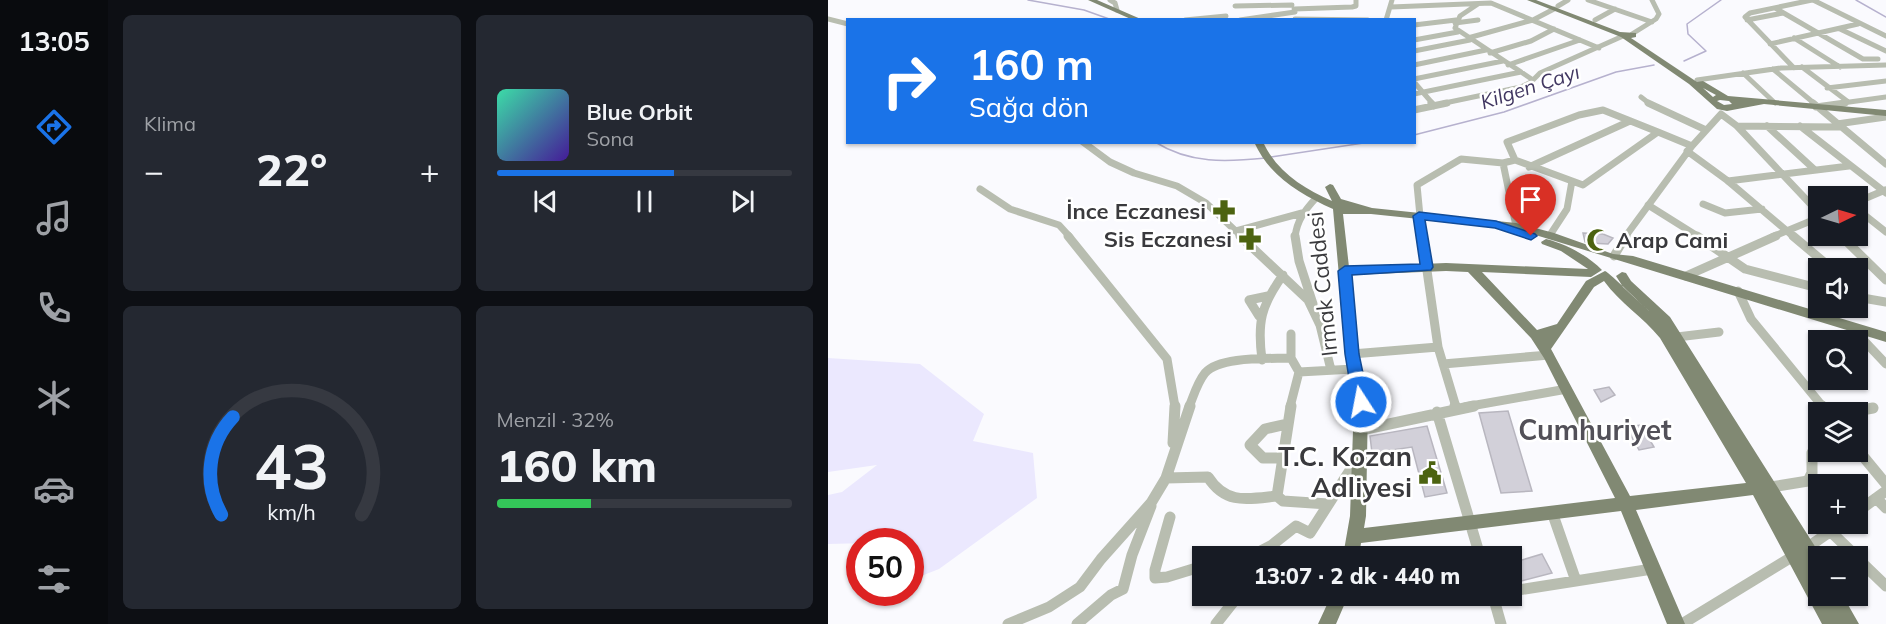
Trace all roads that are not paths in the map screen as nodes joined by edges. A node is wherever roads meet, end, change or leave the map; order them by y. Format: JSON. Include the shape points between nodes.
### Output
{"nodes":[{"id":1,"x":1086,"y":0,"type":"edge"},
{"id":2,"x":1109,"y":0,"type":"edge"},
{"id":3,"x":1124,"y":0,"type":"edge"},
{"id":4,"x":1240,"y":0,"type":"edge"},
{"id":5,"x":1356,"y":0,"type":"edge"},
{"id":6,"x":1392,"y":0,"type":"edge"},
{"id":7,"x":1530,"y":0,"type":"edge"},
{"id":8,"x":1542,"y":0,"type":"edge"},
{"id":9,"x":1568,"y":0,"type":"edge"},
{"id":10,"x":1588,"y":0,"type":"edge"},
{"id":11,"x":1609,"y":0,"type":"edge"},
{"id":12,"x":1652,"y":0,"type":"edge"},
{"id":13,"x":1812,"y":0,"type":"edge"},
{"id":14,"x":1095,"y":1,"type":"edge"},
{"id":15,"x":1483,"y":1,"type":"edge"},
{"id":16,"x":1439,"y":2,"type":"edge"},
{"id":17,"x":1602,"y":5,"type":"junction"},
{"id":18,"x":1234,"y":6,"type":"junction"},
{"id":19,"x":1391,"y":7,"type":"junction"},
{"id":20,"x":1556,"y":8,"type":"junction"},
{"id":21,"x":1775,"y":8,"type":"junction"},
{"id":22,"x":1615,"y":9,"type":"junction"},
{"id":23,"x":1117,"y":10,"type":"junction"},
{"id":24,"x":1293,"y":11,"type":"edge"},
{"id":25,"x":1784,"y":13,"type":"junction"},
{"id":26,"x":1132,"y":16,"type":"junction"},
{"id":27,"x":1136,"y":18,"type":"edge"},
{"id":28,"x":1224,"y":18,"type":"edge"},
{"id":29,"x":1252,"y":18,"type":"edge"},
{"id":30,"x":1351,"y":18,"type":"edge"},
{"id":31,"x":1387,"y":18,"type":"edge"},
{"id":32,"x":828,"y":19,"type":"edge"},
{"id":33,"x":1478,"y":20,"type":"dead end"},
{"id":34,"x":1533,"y":20,"type":"junction"},
{"id":35,"x":1595,"y":20,"type":"junction"},
{"id":36,"x":1747,"y":20,"type":"junction"},
{"id":37,"x":1456,"y":22,"type":"junction"},
{"id":38,"x":1652,"y":22,"type":"junction"},
{"id":39,"x":846,"y":24,"type":"edge"},
{"id":40,"x":1858,"y":24,"type":"junction"},
{"id":41,"x":1416,"y":25,"type":"edge"},
{"id":42,"x":1554,"y":29,"type":"junction"},
{"id":43,"x":1840,"y":29,"type":"junction"},
{"id":44,"x":1458,"y":32,"type":"junction"},
{"id":45,"x":1818,"y":32,"type":"junction"},
{"id":46,"x":1627,"y":35,"type":"junction"},
{"id":47,"x":1886,"y":36,"type":"edge"},
{"id":48,"x":1794,"y":38,"type":"junction"},
{"id":49,"x":1416,"y":39,"type":"edge"},
{"id":50,"x":1469,"y":39,"type":"junction"},
{"id":51,"x":1580,"y":40,"type":"junction"},
{"id":52,"x":1770,"y":44,"type":"junction"},
{"id":53,"x":1599,"y":48,"type":"junction"},
{"id":54,"x":1416,"y":51,"type":"edge"},
{"id":55,"x":1488,"y":51,"type":"junction"},
{"id":56,"x":1886,"y":51,"type":"edge"},
{"id":57,"x":1878,"y":59,"type":"dead end"},
{"id":58,"x":1505,"y":63,"type":"junction"},
{"id":59,"x":1416,"y":65,"type":"edge"},
{"id":60,"x":1886,"y":65,"type":"edge"},
{"id":61,"x":1840,"y":67,"type":"junction"},
{"id":62,"x":1798,"y":68,"type":"junction"},
{"id":63,"x":1773,"y":69,"type":"junction"},
{"id":64,"x":1521,"y":72,"type":"junction"},
{"id":65,"x":1743,"y":73,"type":"junction"},
{"id":66,"x":1416,"y":80,"type":"edge"},
{"id":67,"x":1533,"y":80,"type":"junction"},
{"id":68,"x":1697,"y":80,"type":"junction"},
{"id":69,"x":1886,"y":81,"type":"edge"},
{"id":70,"x":1416,"y":82,"type":"edge"},
{"id":71,"x":1827,"y":88,"type":"junction"},
{"id":72,"x":1424,"y":92,"type":"junction"},
{"id":73,"x":1416,"y":94,"type":"edge"},
{"id":74,"x":1641,"y":97,"type":"dead end"},
{"id":75,"x":1886,"y":97,"type":"edge"},
{"id":76,"x":1726,"y":98,"type":"junction"},
{"id":77,"x":1847,"y":101,"type":"junction"},
{"id":78,"x":1712,"y":102,"type":"junction"},
{"id":79,"x":1764,"y":102,"type":"junction"},
{"id":80,"x":1775,"y":103,"type":"junction"},
{"id":81,"x":1434,"y":106,"type":"junction"},
{"id":82,"x":1816,"y":107,"type":"junction"},
{"id":83,"x":1416,"y":110,"type":"edge"},
{"id":84,"x":1728,"y":110,"type":"junction"},
{"id":85,"x":1886,"y":115,"type":"edge"},
{"id":86,"x":1630,"y":121,"type":"junction"},
{"id":87,"x":1839,"y":125,"type":"junction"},
{"id":88,"x":1737,"y":126,"type":"junction"},
{"id":89,"x":1767,"y":126,"type":"junction"},
{"id":90,"x":1800,"y":126,"type":"junction"},
{"id":91,"x":1706,"y":130,"type":"junction"},
{"id":92,"x":1658,"y":132,"type":"junction"},
{"id":93,"x":1085,"y":144,"type":"edge"},
{"id":94,"x":1259,"y":145,"type":"edge"},
{"id":95,"x":1689,"y":149,"type":"junction"},
{"id":96,"x":1515,"y":160,"type":"junction"},
{"id":97,"x":1503,"y":163,"type":"junction"},
{"id":98,"x":1886,"y":164,"type":"edge"},
{"id":99,"x":1849,"y":166,"type":"junction"},
{"id":100,"x":1529,"y":167,"type":"junction"},
{"id":101,"x":1815,"y":170,"type":"junction"},
{"id":102,"x":1780,"y":174,"type":"junction"},
{"id":103,"x":1572,"y":181,"type":"junction"},
{"id":104,"x":1728,"y":181,"type":"junction"},
{"id":105,"x":1330,"y":187,"type":"dead end"},
{"id":106,"x":980,"y":189,"type":"dead end"},
{"id":107,"x":1885,"y":191,"type":"edge"},
{"id":108,"x":1316,"y":198,"type":"junction"},
{"id":109,"x":1868,"y":198,"type":"edge"},
{"id":110,"x":1808,"y":202,"type":"edge"},
{"id":111,"x":1703,"y":204,"type":"dead end"},
{"id":112,"x":1648,"y":205,"type":"junction"},
{"id":113,"x":1337,"y":206,"type":"junction"},
{"id":114,"x":1762,"y":209,"type":"junction"},
{"id":115,"x":1302,"y":213,"type":"junction"},
{"id":116,"x":1419,"y":216,"type":"junction"},
{"id":117,"x":1868,"y":218,"type":"edge"},
{"id":118,"x":1808,"y":222,"type":"edge"},
{"id":119,"x":1496,"y":225,"type":"junction"},
{"id":120,"x":1516,"y":226,"type":"junction"},
{"id":121,"x":1236,"y":231,"type":"junction"},
{"id":122,"x":1788,"y":231,"type":"junction"},
{"id":123,"x":1886,"y":232,"type":"edge"},
{"id":124,"x":1550,"y":235,"type":"junction"},
{"id":125,"x":1851,"y":246,"type":"edge"},
{"id":126,"x":1613,"y":256,"type":"junction"},
{"id":127,"x":1725,"y":256,"type":"junction"},
{"id":128,"x":1819,"y":258,"type":"edge"},
{"id":129,"x":1427,"y":267,"type":"junction"},
{"id":130,"x":1473,"y":269,"type":"junction"},
{"id":131,"x":1345,"y":271,"type":"junction"},
{"id":132,"x":1672,"y":273,"type":"junction"},
{"id":133,"x":1604,"y":274,"type":"junction"},
{"id":134,"x":1283,"y":275,"type":"junction"},
{"id":135,"x":1686,"y":276,"type":"junction"},
{"id":136,"x":1886,"y":280,"type":"edge"},
{"id":137,"x":1808,"y":285,"type":"edge"},
{"id":138,"x":1738,"y":291,"type":"junction"},
{"id":139,"x":1268,"y":296,"type":"junction"},
{"id":140,"x":1868,"y":298,"type":"edge"},
{"id":141,"x":1886,"y":302,"type":"edge"},
{"id":142,"x":1315,"y":312,"type":"junction"},
{"id":143,"x":1259,"y":316,"type":"junction"},
{"id":144,"x":1561,"y":327,"type":"junction"},
{"id":145,"x":1851,"y":327,"type":"junction"},
{"id":146,"x":1719,"y":332,"type":"dead end"},
{"id":147,"x":1291,"y":334,"type":"dead end"},
{"id":148,"x":1535,"y":335,"type":"junction"},
{"id":149,"x":1677,"y":337,"type":"junction"},
{"id":150,"x":1886,"y":337,"type":"edge"},
{"id":151,"x":1438,"y":348,"type":"junction"},
{"id":152,"x":1547,"y":351,"type":"junction"},
{"id":153,"x":1352,"y":354,"type":"junction"},
{"id":154,"x":1291,"y":358,"type":"junction"},
{"id":155,"x":1262,"y":360,"type":"junction"},
{"id":156,"x":1443,"y":364,"type":"junction"},
{"id":157,"x":1886,"y":364,"type":"edge"},
{"id":158,"x":1354,"y":369,"type":"junction"},
{"id":159,"x":1331,"y":370,"type":"junction"},
{"id":160,"x":1299,"y":372,"type":"junction"},
{"id":161,"x":1567,"y":389,"type":"junction"},
{"id":162,"x":1819,"y":402,"type":"edge"},
{"id":163,"x":1456,"y":408,"type":"junction"},
{"id":164,"x":1873,"y":408,"type":"dead end"},
{"id":165,"x":1868,"y":409,"type":"edge"},
{"id":166,"x":1437,"y":412,"type":"junction"},
{"id":167,"x":1287,"y":424,"type":"junction"},
{"id":168,"x":1361,"y":430,"type":"junction"},
{"id":169,"x":1361,"y":453,"type":"junction"},
{"id":170,"x":1282,"y":458,"type":"junction"},
{"id":171,"x":1812,"y":462,"type":"edge"},
{"id":172,"x":1868,"y":462,"type":"edge"},
{"id":173,"x":1168,"y":473,"type":"junction"},
{"id":174,"x":1886,"y":484,"type":"edge"},
{"id":175,"x":1765,"y":488,"type":"junction"},
{"id":176,"x":1881,"y":494,"type":"edge"},
{"id":177,"x":1276,"y":496,"type":"junction"},
{"id":178,"x":1152,"y":503,"type":"junction"},
{"id":179,"x":1625,"y":503,"type":"junction"},
{"id":180,"x":1328,"y":504,"type":"junction"},
{"id":181,"x":1868,"y":504,"type":"edge"},
{"id":182,"x":1886,"y":508,"type":"edge"},
{"id":183,"x":1552,"y":512,"type":"junction"},
{"id":184,"x":1170,"y":517,"type":"dead end"},
{"id":185,"x":1470,"y":522,"type":"junction"},
{"id":186,"x":1827,"y":534,"type":"edge"},
{"id":187,"x":1356,"y":536,"type":"junction"},
{"id":188,"x":1274,"y":546,"type":"edge"},
{"id":189,"x":1354,"y":546,"type":"edge"},
{"id":190,"x":1477,"y":546,"type":"edge"},
{"id":191,"x":1811,"y":546,"type":"edge"},
{"id":192,"x":1808,"y":548,"type":"joint"},
{"id":193,"x":1795,"y":556,"type":"junction"},
{"id":194,"x":1652,"y":569,"type":"junction"},
{"id":195,"x":1868,"y":569,"type":"edge"},
{"id":196,"x":1192,"y":570,"type":"edge"},
{"id":197,"x":1575,"y":581,"type":"junction"},
{"id":198,"x":1886,"y":586,"type":"edge"},
{"id":199,"x":1522,"y":589,"type":"edge"},
{"id":200,"x":1230,"y":606,"type":"edge"},
{"id":201,"x":1335,"y":606,"type":"edge"},
{"id":202,"x":1495,"y":606,"type":"edge"},
{"id":203,"x":1840,"y":606,"type":"edge"},
{"id":204,"x":1008,"y":624,"type":"edge"},
{"id":205,"x":1077,"y":624,"type":"edge"},
{"id":206,"x":1216,"y":624,"type":"edge"},
{"id":207,"x":1327,"y":624,"type":"edge"},
{"id":208,"x":1501,"y":624,"type":"edge"},
{"id":209,"x":1676,"y":624,"type":"edge"},
{"id":210,"x":1682,"y":624,"type":"edge"},
{"id":211,"x":1831,"y":624,"type":"edge"},
{"id":212,"x":1850,"y":624,"type":"edge"}],
"edges":[{"from":1,"to":26,"type":"main road"},
{"from":2,"to":3,"type":"street"},
{"from":2,"to":14,"type":"street"},
{"from":2,"to":23,"type":"street"},
{"from":4,"to":18,"type":"street"},
{"from":5,"to":24,"type":"street","via":[[1352,7]]},
{"from":6,"to":19,"type":"street"},
{"from":7,"to":20,"type":"main road"},
{"from":8,"to":20,"type":"main road"},
{"from":9,"to":20,"type":"street"},
{"from":10,"to":17,"type":"street"},
{"from":11,"to":17,"type":"street"},
{"from":12,"to":38,"type":"street","via":[[1659,14]]},
{"from":13,"to":21,"type":"street"},
{"from":13,"to":40,"type":"street"},
{"from":14,"to":23,"type":"main road"},
{"from":15,"to":16,"type":"street"},
{"from":15,"to":34,"type":"street"},
{"from":15,"to":37,"type":"street","via":[[1461,14]]},
{"from":16,"to":19,"type":"street"},
{"from":17,"to":22,"type":"street"},
{"from":18,"to":24,"type":"street"},
{"from":18,"to":28,"type":"street"},
{"from":19,"to":31,"type":"street"},
{"from":20,"to":34,"type":"street"},
{"from":20,"to":35,"type":"main road"},
{"from":20,"to":46,"type":"main road"},
{"from":21,"to":25,"type":"street"},
{"from":21,"to":36,"type":"street","via":[[1748,14]]},
{"from":22,"to":35,"type":"street"},
{"from":22,"to":38,"type":"street"},
{"from":23,"to":26,"type":"main road"},
{"from":24,"to":29,"type":"street"},
{"from":24,"to":30,"type":"street"},
{"from":25,"to":36,"type":"street"},
{"from":25,"to":45,"type":"street"},
{"from":26,"to":27,"type":"main road"},
{"from":32,"to":39,"type":"street"},
{"from":33,"to":37,"type":"street"},
{"from":34,"to":42,"type":"street"},
{"from":34,"to":50,"type":"street"},
{"from":35,"to":46,"type":"main road"},
{"from":36,"to":52,"type":"street"},
{"from":37,"to":41,"type":"street"},
{"from":37,"to":44,"type":"street"},
{"from":38,"to":46,"type":"street"},
{"from":40,"to":43,"type":"street"},
{"from":40,"to":47,"type":"street"},
{"from":42,"to":51,"type":"street"},
{"from":42,"to":55,"type":"street","via":[[1531,41]]},
{"from":43,"to":45,"type":"street"},
{"from":43,"to":56,"type":"street"},
{"from":44,"to":49,"type":"street"},
{"from":44,"to":50,"type":"street"},
{"from":45,"to":48,"type":"street"},
{"from":45,"to":57,"type":"street","via":[[1863,59]]},
{"from":46,"to":53,"type":"street"},
{"from":46,"to":68,"type":"main road"},
{"from":46,"to":78,"type":"main road","via":[[1692,82]]},
{"from":48,"to":52,"type":"street"},
{"from":48,"to":61,"type":"street"},
{"from":50,"to":54,"type":"street"},
{"from":50,"to":55,"type":"street"},
{"from":51,"to":53,"type":"street"},
{"from":51,"to":58,"type":"street"},
{"from":52,"to":62,"type":"street"},
{"from":53,"to":67,"type":"street","via":[[1539,73]]},
{"from":55,"to":58,"type":"street"},
{"from":55,"to":59,"type":"street"},
{"from":58,"to":64,"type":"street"},
{"from":58,"to":66,"type":"street"},
{"from":60,"to":61,"type":"street"},
{"from":61,"to":62,"type":"street"},
{"from":62,"to":63,"type":"street"},
{"from":62,"to":71,"type":"street"},
{"from":63,"to":65,"type":"street"},
{"from":63,"to":82,"type":"street"},
{"from":64,"to":67,"type":"street"},
{"from":64,"to":72,"type":"street"},
{"from":65,"to":68,"type":"street"},
{"from":65,"to":80,"type":"street"},
{"from":67,"to":81,"type":"street","via":[[1521,87]]},
{"from":68,"to":76,"type":"main road"},
{"from":69,"to":71,"type":"street"},
{"from":70,"to":72,"type":"street"},
{"from":71,"to":77,"type":"street"},
{"from":72,"to":73,"type":"street"},
{"from":72,"to":81,"type":"street"},
{"from":74,"to":91,"type":"street"},
{"from":75,"to":77,"type":"street"},
{"from":76,"to":78,"type":"main road","via":[[1715,97]]},
{"from":76,"to":79,"type":"main road"},
{"from":76,"to":84,"type":"main road","via":[[1735,101]]},
{"from":77,"to":82,"type":"street"},
{"from":78,"to":84,"type":"main road"},
{"from":79,"to":80,"type":"main road"},
{"from":79,"to":84,"type":"main road"},
{"from":80,"to":82,"type":"main road"},
{"from":81,"to":83,"type":"street"},
{"from":82,"to":85,"type":"main road"},
{"from":82,"to":87,"type":"street"},
{"from":84,"to":88,"type":"street"},
{"from":84,"to":91,"type":"street"},
{"from":85,"to":87,"type":"street"},
{"from":86,"to":92,"type":"street"},
{"from":86,"to":96,"type":"street","via":[[1603,110],[1579,115],[1507,142]]},
{"from":86,"to":100,"type":"street"},
{"from":87,"to":90,"type":"street"},
{"from":87,"to":98,"type":"street"},
{"from":88,"to":89,"type":"street"},
{"from":88,"to":102,"type":"street"},
{"from":89,"to":90,"type":"street"},
{"from":89,"to":101,"type":"street"},
{"from":90,"to":99,"type":"street"},
{"from":91,"to":95,"type":"street"},
{"from":92,"to":95,"type":"street"},
{"from":92,"to":103,"type":"street","via":[[1583,185]]},
{"from":93,"to":121,"type":"street","via":[[1121,168],[1187,190]]},
{"from":94,"to":108,"type":"main road","via":[[1275,170]]},
{"from":95,"to":104,"type":"street"},
{"from":95,"to":112,"type":"street"},
{"from":96,"to":97,"type":"street"},
{"from":96,"to":100,"type":"street"},
{"from":97,"to":116,"type":"street","via":[[1461,159],[1417,185]]},
{"from":97,"to":120,"type":"street"},
{"from":99,"to":101,"type":"street"},
{"from":99,"to":107,"type":"street"},
{"from":100,"to":103,"type":"street"},
{"from":101,"to":102,"type":"street"},
{"from":102,"to":104,"type":"street"},
{"from":102,"to":110,"type":"street"},
{"from":103,"to":124,"type":"street","via":[[1567,209]]},
{"from":104,"to":114,"type":"street"},
{"from":105,"to":113,"type":"main road","name":"Irmak Caddesi"},
{"from":106,"to":173,"type":"street","via":[[1010,209],[1059,225],[1167,359],[1175,401]]},
{"from":107,"to":109,"type":"street"},
{"from":108,"to":113,"type":"main road"},
{"from":108,"to":115,"type":"street"},
{"from":111,"to":114,"type":"street","via":[[1725,213]]},
{"from":112,"to":126,"type":"street"},
{"from":112,"to":127,"type":"street"},
{"from":113,"to":116,"type":"main road"},
{"from":113,"to":131,"type":"main road","name":"Irmak Caddesi"},
{"from":114,"to":122,"type":"street"},
{"from":115,"to":121,"type":"street"},
{"from":115,"to":142,"type":"street","via":[[1293,241]]},
{"from":116,"to":119,"type":"main road"},
{"from":116,"to":129,"type":"street"},
{"from":117,"to":123,"type":"street"},
{"from":118,"to":122,"type":"street"},
{"from":119,"to":120,"type":"main road"},
{"from":119,"to":133,"type":"main road","via":[[1556,245]]},
{"from":120,"to":124,"type":"main road"},
{"from":121,"to":134,"type":"street"},
{"from":122,"to":127,"type":"street"},
{"from":122,"to":128,"type":"street"},
{"from":124,"to":126,"type":"main road"},
{"from":125,"to":136,"type":"street"},
{"from":126,"to":132,"type":"main road"},
{"from":126,"to":133,"type":"main road","via":[[1595,258]]},
{"from":126,"to":133,"type":"main road","via":[[1626,264]]},
{"from":127,"to":135,"type":"street"},
{"from":127,"to":137,"type":"street","via":[[1745,269]]},
{"from":129,"to":130,"type":"main road"},
{"from":129,"to":131,"type":"main road"},
{"from":129,"to":151,"type":"street"},
{"from":130,"to":133,"type":"main road"},
{"from":130,"to":148,"type":"main road"},
{"from":131,"to":153,"type":"main road","name":"Irmak Caddesi"},
{"from":132,"to":133,"type":"main road","via":[[1644,268]]},
{"from":132,"to":135,"type":"main road"},
{"from":133,"to":144,"type":"main road"},
{"from":133,"to":149,"type":"main road","via":[[1627,284],[1666,320]]},
{"from":133,"to":175,"type":"main road","via":[[1662,333]]},
{"from":134,"to":139,"type":"street"},
{"from":134,"to":142,"type":"street","via":[[1300,290]]},
{"from":135,"to":138,"type":"main road"},
{"from":138,"to":145,"type":"main road"},
{"from":138,"to":162,"type":"street","via":[[1751,319]]},
{"from":139,"to":143,"type":"street"},
{"from":139,"to":143,"type":"street","via":[[1249,300]]},
{"from":140,"to":141,"type":"street"},
{"from":142,"to":159,"type":"street","via":[[1325,336]]},
{"from":143,"to":155,"type":"street"},
{"from":144,"to":148,"type":"main road"},
{"from":144,"to":152,"type":"main road"},
{"from":145,"to":150,"type":"main road"},
{"from":145,"to":157,"type":"street"},
{"from":146,"to":149,"type":"street"},
{"from":147,"to":154,"type":"street"},
{"from":148,"to":152,"type":"main road"},
{"from":149,"to":175,"type":"main road"},
{"from":151,"to":153,"type":"street"},
{"from":151,"to":156,"type":"street"},
{"from":152,"to":156,"type":"street"},
{"from":152,"to":161,"type":"main road"},
{"from":153,"to":158,"type":"main road","name":"Irmak Caddesi"},
{"from":154,"to":155,"type":"street"},
{"from":154,"to":160,"type":"street"},
{"from":155,"to":173,"type":"street","via":[[1225,363],[1207,371],[1198,384]]},
{"from":156,"to":163,"type":"street"},
{"from":158,"to":159,"type":"street"},
{"from":158,"to":168,"type":"main road","name":"Irmak Caddesi","via":[[1361,402]]},
{"from":159,"to":160,"type":"street"},
{"from":160,"to":167,"type":"street"},
{"from":161,"to":163,"type":"street"},
{"from":161,"to":179,"type":"main road"},
{"from":163,"to":166,"type":"street"},
{"from":164,"to":165,"type":"street"},
{"from":166,"to":168,"type":"street"},
{"from":166,"to":185,"type":"street"},
{"from":167,"to":170,"type":"street"},
{"from":167,"to":170,"type":"street","via":[[1270,425],[1257,433],[1250,445],[1263,458]]},
{"from":168,"to":169,"type":"main road","name":"Irmak Caddesi"},
{"from":169,"to":180,"type":"street"},
{"from":169,"to":187,"type":"main road","name":"Irmak Caddesi"},
{"from":170,"to":177,"type":"street"},
{"from":171,"to":175,"type":"street","via":[[1808,481]]},
{"from":172,"to":174,"type":"street"},
{"from":173,"to":177,"type":"street","via":[[1208,477],[1219,493],[1242,500]]},
{"from":173,"to":178,"type":"street"},
{"from":175,"to":179,"type":"main road"},
{"from":175,"to":192,"type":"main road"},
{"from":175,"to":193,"type":"main road"},
{"from":176,"to":181,"type":"street"},
{"from":176,"to":182,"type":"street"},
{"from":177,"to":180,"type":"street","via":[[1283,501]]},
{"from":178,"to":204,"type":"street","via":[[1080,587],[1048,607]]},
{"from":178,"to":205,"type":"street","via":[[1123,589]]},
{"from":179,"to":183,"type":"main road"},
{"from":179,"to":194,"type":"main road"},
{"from":180,"to":188,"type":"street","via":[[1310,533],[1296,526]]},
{"from":183,"to":185,"type":"main road"},
{"from":183,"to":197,"type":"street"},
{"from":184,"to":196,"type":"street","via":[[1155,578]]},
{"from":185,"to":187,"type":"main road"},
{"from":185,"to":190,"type":"street"},
{"from":186,"to":191,"type":"street"},
{"from":187,"to":189,"type":"main road","name":"Irmak Caddesi"},
{"from":192,"to":193,"type":"street"},
{"from":193,"to":210,"type":"street"},
{"from":193,"to":211,"type":"main road"},
{"from":194,"to":197,"type":"street"},
{"from":194,"to":209,"type":"main road"},
{"from":195,"to":198,"type":"street"},
{"from":197,"to":199,"type":"street"},
{"from":200,"to":206,"type":"street"},
{"from":201,"to":207,"type":"main road"},
{"from":202,"to":208,"type":"street"},
{"from":203,"to":212,"type":"main road"}]}
